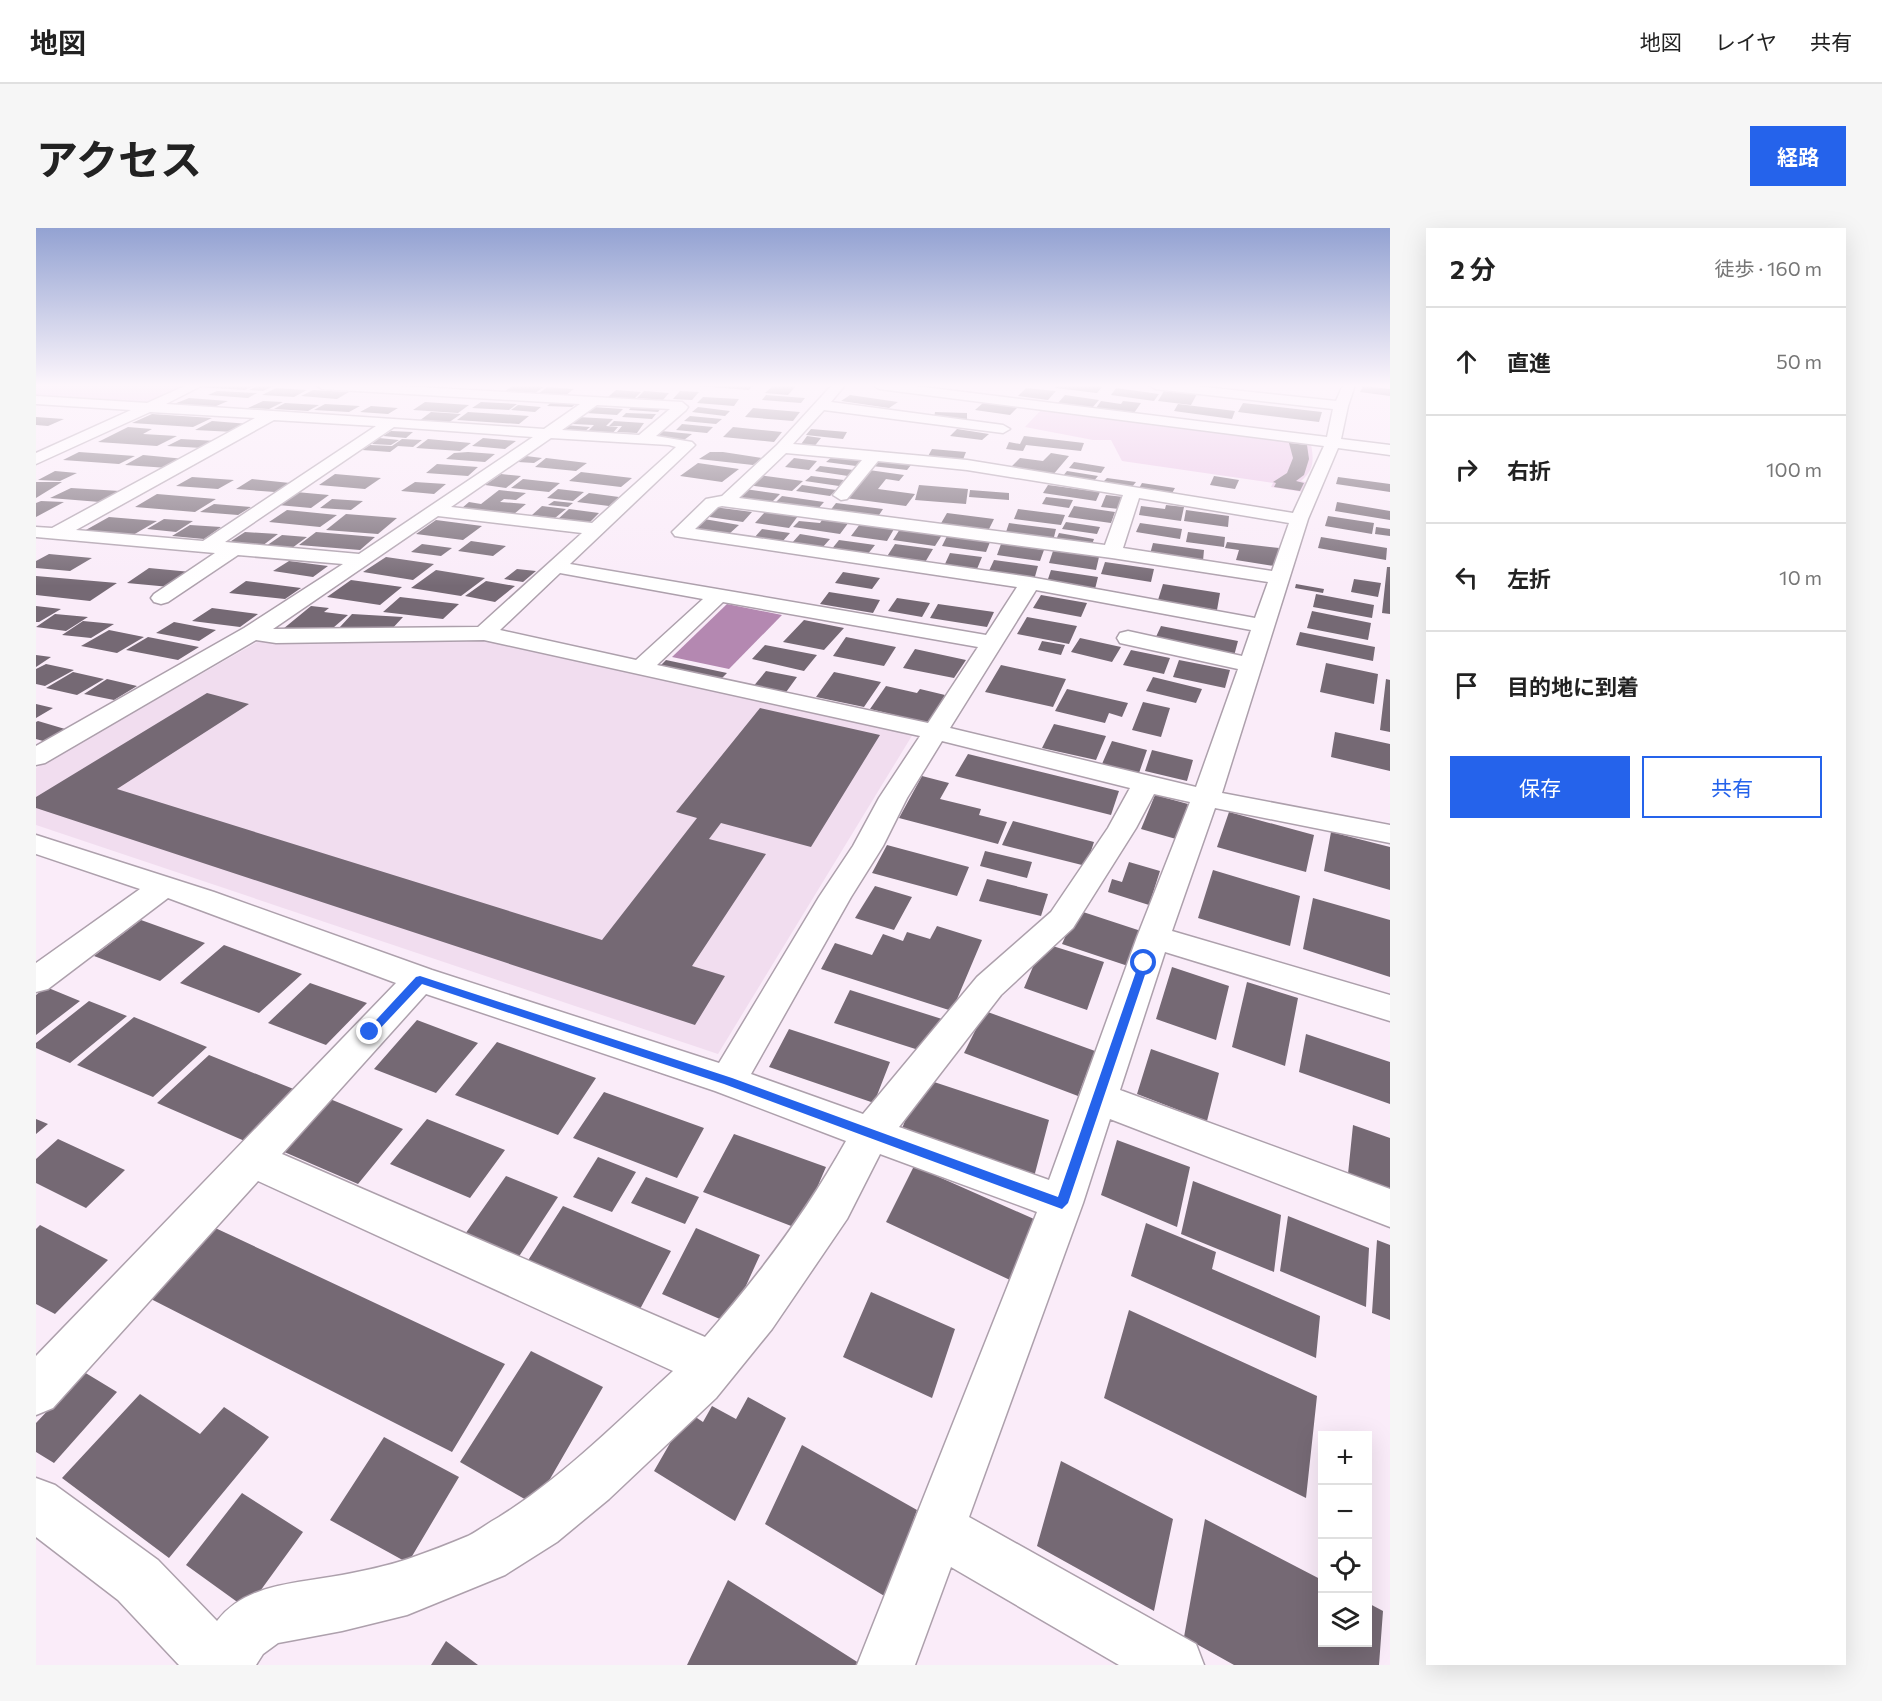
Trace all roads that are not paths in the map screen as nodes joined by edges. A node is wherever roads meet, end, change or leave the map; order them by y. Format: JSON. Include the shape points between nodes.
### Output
{"nodes":[{"id":1,"x":51,"y":452,"type":"edge"},
{"id":2,"x":204,"y":452,"type":"edge"},
{"id":3,"x":348,"y":452,"type":"edge"},
{"id":4,"x":520,"y":452,"type":"edge"},
{"id":5,"x":679,"y":452,"type":"edge"},
{"id":6,"x":778,"y":452,"type":"edge"},
{"id":7,"x":829,"y":452,"type":"edge"},
{"id":8,"x":980,"y":452,"type":"edge"},
{"id":9,"x":1329,"y":452,"type":"edge"},
{"id":10,"x":874,"y":456,"type":"junction"},
{"id":11,"x":36,"y":459,"type":"edge"},
{"id":12,"x":967,"y":465,"type":"junction"},
{"id":13,"x":1042,"y":477,"type":"junction"},
{"id":14,"x":1032,"y":492,"type":"dead end"},
{"id":15,"x":1133,"y":492,"type":"junction"},
{"id":16,"x":841,"y":495,"type":"dead end"},
{"id":17,"x":721,"y":501,"type":"junction"},
{"id":18,"x":436,"y":511,"type":"junction"},
{"id":19,"x":1299,"y":519,"type":"junction"},
{"id":20,"x":597,"y":529,"type":"junction"},
{"id":21,"x":36,"y":532,"type":"edge"},
{"id":22,"x":55,"y":534,"type":"junction"},
{"id":23,"x":36,"y":544,"type":"edge"},
{"id":24,"x":207,"y":546,"type":"junction"},
{"id":25,"x":234,"y":549,"type":"junction"},
{"id":26,"x":1112,"y":552,"type":"junction"},
{"id":27,"x":364,"y":560,"type":"junction"},
{"id":28,"x":556,"y":567,"type":"junction"},
{"id":29,"x":1279,"y":578,"type":"junction"},
{"id":30,"x":1030,"y":584,"type":"junction"},
{"id":31,"x":718,"y":596,"type":"junction"},
{"id":32,"x":161,"y":598,"type":"dead end"},
{"id":33,"x":1263,"y":626,"type":"junction"},
{"id":34,"x":252,"y":633,"type":"junction"},
{"id":35,"x":484,"y":633,"type":"junction"},
{"id":36,"x":1128,"y":638,"type":"dead end"},
{"id":37,"x":993,"y":643,"type":"junction"},
{"id":38,"x":1251,"y":665,"type":"junction"},
{"id":39,"x":641,"y":668,"type":"junction"},
{"id":40,"x":936,"y":732,"type":"junction"},
{"id":41,"x":36,"y":757,"type":"edge"},
{"id":42,"x":1146,"y":783,"type":"junction"},
{"id":43,"x":1206,"y":798,"type":"junction"},
{"id":44,"x":1390,"y":834,"type":"edge"},
{"id":45,"x":36,"y":844,"type":"edge"},
{"id":46,"x":164,"y":886,"type":"junction"},
{"id":47,"x":1153,"y":937,"type":"junction"},
{"id":48,"x":420,"y":979,"type":"junction"},
{"id":49,"x":36,"y":980,"type":"edge"},
{"id":50,"x":1390,"y":1008,"type":"edge"},
{"id":51,"x":728,"y":1081,"type":"junction"},
{"id":52,"x":1097,"y":1098,"type":"junction"},
{"id":53,"x":871,"y":1133,"type":"junction"},
{"id":54,"x":252,"y":1159,"type":"junction"},
{"id":55,"x":1062,"y":1203,"type":"junction"},
{"id":56,"x":1390,"y":1208,"type":"edge"},
{"id":57,"x":713,"y":1365,"type":"junction"},
{"id":58,"x":36,"y":1391,"type":"edge"},
{"id":59,"x":36,"y":1504,"type":"edge"},
{"id":60,"x":937,"y":1529,"type":"junction"},
{"id":61,"x":219,"y":1665,"type":"edge"},
{"id":62,"x":886,"y":1665,"type":"edge"},
{"id":63,"x":1175,"y":1665,"type":"edge"}],
"edges":[{"from":1,"to":11,"type":"street"},
{"from":2,"to":22,"type":"street"},
{"from":3,"to":24,"type":"street"},
{"from":4,"to":18,"type":"street"},
{"from":5,"to":20,"type":"street"},
{"from":6,"to":17,"type":"street","via":[[728,500]]},
{"from":7,"to":10,"type":"street"},
{"from":8,"to":12,"type":"street"},
{"from":9,"to":19,"type":"street"},
{"from":10,"to":12,"type":"street"},
{"from":10,"to":16,"type":"street"},
{"from":12,"to":13,"type":"street"},
{"from":13,"to":14,"type":"street"},
{"from":13,"to":15,"type":"street"},
{"from":15,"to":19,"type":"street"},
{"from":15,"to":26,"type":"street"},
{"from":17,"to":26,"type":"street"},
{"from":17,"to":30,"type":"street","via":[[712,503],[681,532]]},
{"from":18,"to":20,"type":"street"},
{"from":18,"to":27,"type":"street"},
{"from":19,"to":29,"type":"street"},
{"from":20,"to":28,"type":"street"},
{"from":21,"to":22,"type":"street"},
{"from":22,"to":23,"type":"street"},
{"from":22,"to":24,"type":"street"},
{"from":24,"to":25,"type":"street"},
{"from":25,"to":27,"type":"street"},
{"from":25,"to":32,"type":"street"},
{"from":26,"to":29,"type":"street"},
{"from":27,"to":34,"type":"street"},
{"from":28,"to":31,"type":"street"},
{"from":28,"to":35,"type":"street"},
{"from":29,"to":33,"type":"street"},
{"from":30,"to":33,"type":"street"},
{"from":30,"to":37,"type":"street"},
{"from":31,"to":37,"type":"street"},
{"from":31,"to":39,"type":"street"},
{"from":33,"to":38,"type":"street"},
{"from":34,"to":35,"type":"street"},
{"from":34,"to":41,"type":"street"},
{"from":35,"to":39,"type":"street"},
{"from":36,"to":38,"type":"street"},
{"from":37,"to":40,"type":"street"},
{"from":38,"to":43,"type":"street"},
{"from":39,"to":40,"type":"street"},
{"from":40,"to":42,"type":"street"},
{"from":40,"to":51,"type":"street","via":[[893,798]]},
{"from":42,"to":43,"type":"street"},
{"from":42,"to":53,"type":"street","via":[[1122,828],[1062,920],[989,986]]},
{"from":43,"to":44,"type":"street"},
{"from":43,"to":47,"type":"street"},
{"from":45,"to":46,"type":"street"},
{"from":46,"to":48,"type":"street"},
{"from":46,"to":49,"type":"street"},
{"from":47,"to":50,"type":"street"},
{"from":47,"to":52,"type":"street"},
{"from":48,"to":51,"type":"street"},
{"from":48,"to":54,"type":"street"},
{"from":51,"to":53,"type":"street"},
{"from":52,"to":55,"type":"street"},
{"from":52,"to":56,"type":"street"},
{"from":53,"to":55,"type":"street"},
{"from":53,"to":57,"type":"street","via":[[832,1206],[796,1259]]},
{"from":54,"to":57,"type":"street"},
{"from":54,"to":58,"type":"street"},
{"from":55,"to":60,"type":"street"},
{"from":57,"to":61,"type":"street","via":[[591,1481],[538,1523],[486,1556],[407,1587],[264,1618],[243,1634]]},
{"from":59,"to":61,"type":"street","via":[[138,1580]]},
{"from":60,"to":62,"type":"street"},
{"from":60,"to":63,"type":"street"}]}
